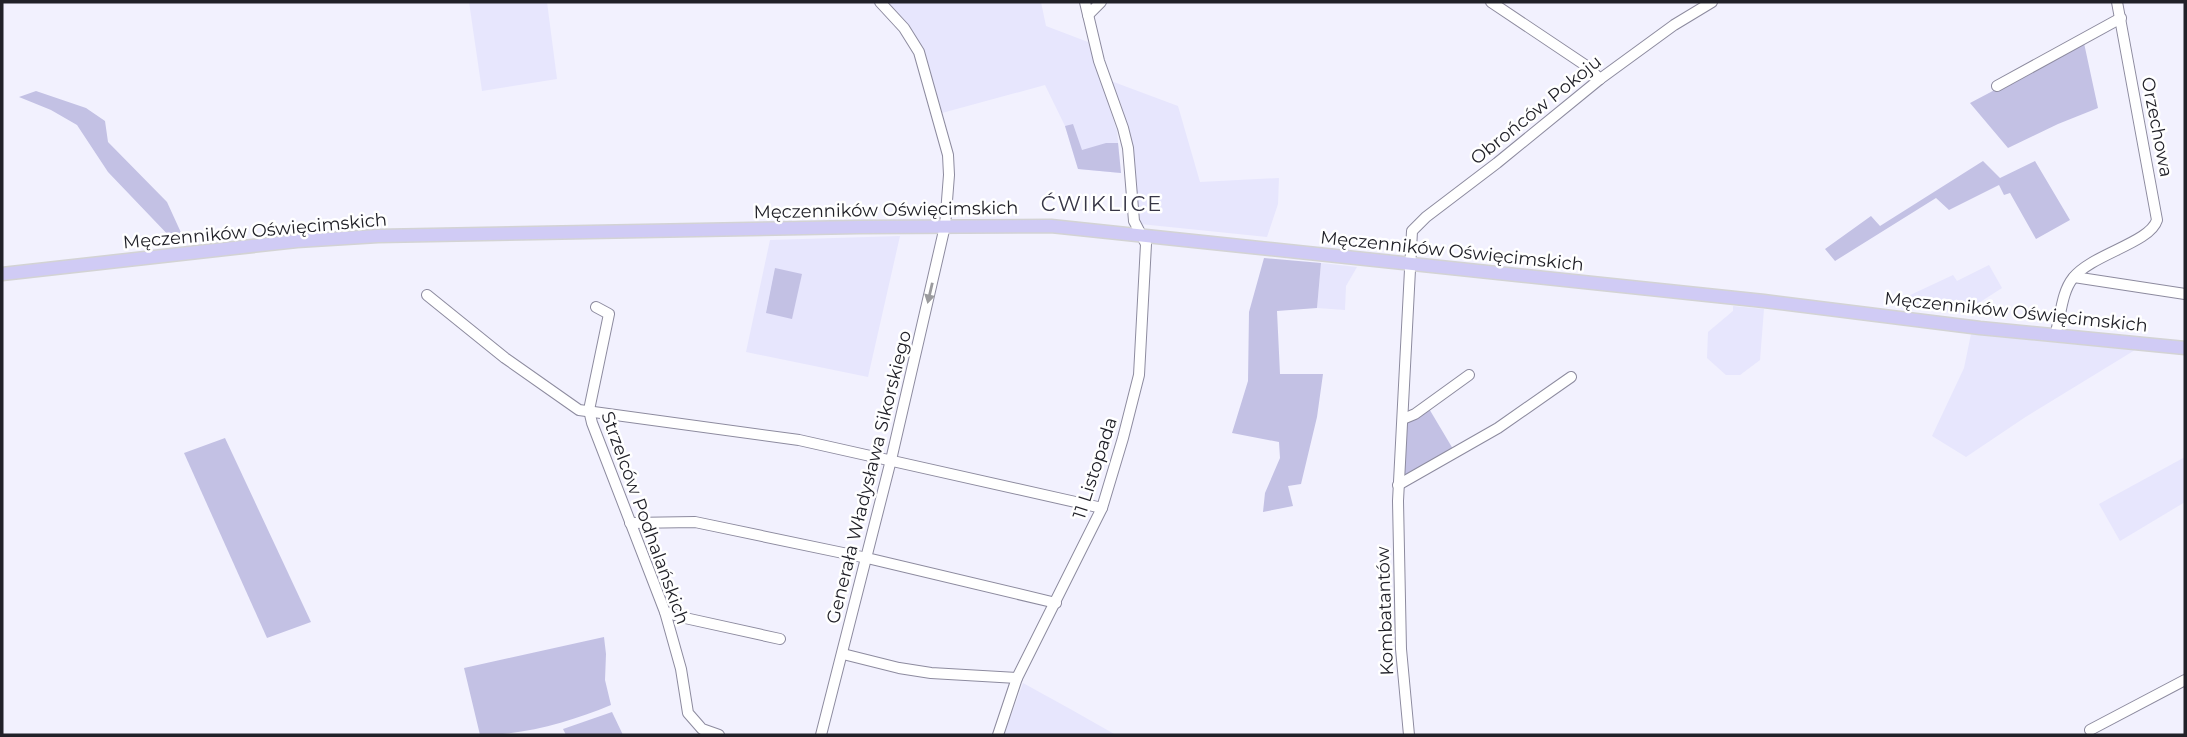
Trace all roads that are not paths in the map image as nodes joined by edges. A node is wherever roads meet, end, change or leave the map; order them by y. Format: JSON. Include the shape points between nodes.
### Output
{"nodes":[{"id":1,"x":880,"y":2,"type":"edge"},
{"id":2,"x":1085,"y":2,"type":"edge"},
{"id":3,"x":1101,"y":2,"type":"edge"},
{"id":4,"x":1490,"y":2,"type":"edge"},
{"id":5,"x":1712,"y":2,"type":"edge"},
{"id":6,"x":2118,"y":2,"type":"edge"},
{"id":7,"x":1088,"y":15,"type":"junction"},
{"id":8,"x":2121,"y":18,"type":"junction"},
{"id":9,"x":1600,"y":79,"type":"junction"},
{"id":10,"x":1997,"y":86,"type":"dead end"},
{"id":11,"x":945,"y":226,"type":"junction"},
{"id":12,"x":1142,"y":234,"type":"junction"},
{"id":13,"x":1409,"y":264,"type":"junction"},
{"id":14,"x":2,"y":274,"type":"edge"},
{"id":15,"x":2074,"y":277,"type":"junction"},
{"id":16,"x":2185,"y":294,"type":"edge"},
{"id":17,"x":427,"y":295,"type":"dead end"},
{"id":18,"x":596,"y":307,"type":"dead end"},
{"id":19,"x":2055,"y":335,"type":"junction"},
{"id":20,"x":2185,"y":348,"type":"edge"},
{"id":21,"x":1469,"y":375,"type":"dead end"},
{"id":22,"x":1571,"y":377,"type":"dead end"},
{"id":23,"x":589,"y":410,"type":"junction"},
{"id":24,"x":1403,"y":419,"type":"junction"},
{"id":25,"x":891,"y":460,"type":"junction"},
{"id":26,"x":1398,"y":485,"type":"junction"},
{"id":27,"x":1102,"y":508,"type":"junction"},
{"id":28,"x":631,"y":523,"type":"junction"},
{"id":29,"x":867,"y":558,"type":"junction"},
{"id":30,"x":1056,"y":603,"type":"junction"},
{"id":31,"x":665,"y":612,"type":"junction"},
{"id":32,"x":780,"y":639,"type":"dead end"},
{"id":33,"x":843,"y":654,"type":"junction"},
{"id":34,"x":1017,"y":678,"type":"junction"},
{"id":35,"x":2185,"y":680,"type":"edge"},
{"id":36,"x":2090,"y":730,"type":"dead end"},
{"id":37,"x":719,"y":735,"type":"edge"},
{"id":38,"x":821,"y":735,"type":"edge"},
{"id":39,"x":998,"y":735,"type":"edge"},
{"id":40,"x":1409,"y":735,"type":"edge"}],
"edges":[{"from":1,"to":11,"type":"street","name":"Generała Władysława Sikorskiego","via":[[919,52],[931,90],[948,155]]},
{"from":2,"to":7,"type":"street","name":"11 Listopada"},
{"from":3,"to":7,"type":"street"},
{"from":4,"to":9,"type":"street"},
{"from":5,"to":9,"type":"street","name":"Obrońców Pokoju"},
{"from":6,"to":8,"type":"street","name":"Orzechowa"},
{"from":7,"to":12,"type":"street","name":"11 Listopada","via":[[1124,128],[1134,221]]},
{"from":8,"to":10,"type":"street"},
{"from":8,"to":15,"type":"street","name":"Orzechowa","via":[[2157,220],[2152,231],[2092,262]]},
{"from":9,"to":13,"type":"street","name":"Obrońców Pokoju","via":[[1418,223],[1412,231]]},
{"from":11,"to":12,"type":"main road","name":"Męczenników Oświęcimskich","via":[[1051,226]]},
{"from":11,"to":14,"type":"main road","name":"Męczenników Oświęcimskich","via":[[331,238]]},
{"from":11,"to":25,"type":"street","name":"Generała Władysława Sikorskiego","one_way":true},
{"from":12,"to":13,"type":"main road","name":"Męczenników Oświęcimskich"},
{"from":12,"to":27,"type":"street","name":"11 Listopada","via":[[1146,247],[1139,375]]},
{"from":13,"to":19,"type":"main road","name":"Męczenników Oświęcimskich"},
{"from":13,"to":24,"type":"street","name":"Kombatantów"},
{"from":15,"to":16,"type":"street"},
{"from":15,"to":19,"type":"street"},
{"from":17,"to":23,"type":"street","name":"Strzelców Podhalańskich","via":[[557,396],[579,410]]},
{"from":18,"to":23,"type":"street","via":[[610,314]]},
{"from":19,"to":20,"type":"main road","name":"Męczenników Oświęcimskich"},
{"from":21,"to":24,"type":"street"},
{"from":22,"to":26,"type":"street","via":[[1498,428]]},
{"from":23,"to":25,"type":"street","via":[[799,440]]},
{"from":23,"to":28,"type":"street","name":"Strzelców Podhalańskich"},
{"from":24,"to":26,"type":"street","name":"Kombatantów"},
{"from":25,"to":27,"type":"street"},
{"from":25,"to":29,"type":"street","name":"Generała Władysława Sikorskiego"},
{"from":26,"to":40,"type":"street","name":"Kombatantów","via":[[1401,649]]},
{"from":27,"to":30,"type":"street","name":"11 Listopada"},
{"from":28,"to":29,"type":"street","via":[[695,522]]},
{"from":28,"to":31,"type":"street","name":"Strzelców Podhalańskich"},
{"from":29,"to":30,"type":"street"},
{"from":29,"to":33,"type":"street","name":"Generała Władysława Sikorskiego"},
{"from":30,"to":34,"type":"street","name":"11 Listopada"},
{"from":31,"to":32,"type":"street"},
{"from":31,"to":37,"type":"street","name":"Strzelców Podhalańskich","via":[[688,713],[702,729]]},
{"from":33,"to":34,"type":"street","via":[[931,673]]},
{"from":33,"to":38,"type":"street","name":"Generała Władysława Sikorskiego"},
{"from":34,"to":39,"type":"street","name":"11 Listopada"},
{"from":35,"to":36,"type":"street"}]}
